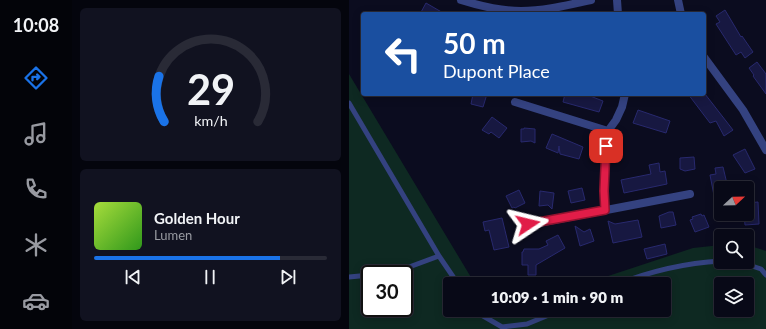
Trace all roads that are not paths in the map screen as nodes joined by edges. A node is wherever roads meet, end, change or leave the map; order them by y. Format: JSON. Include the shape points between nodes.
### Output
{"nodes":[{"id":1,"x":461,"y":0,"type":"edge"},
{"id":2,"x":591,"y":0,"type":"edge"},
{"id":3,"x":617,"y":0,"type":"edge"},
{"id":4,"x":678,"y":0,"type":"edge"},
{"id":5,"x":573,"y":2,"type":"edge"},
{"id":6,"x":618,"y":12,"type":"edge"},
{"id":7,"x":681,"y":12,"type":"edge"},
{"id":8,"x":706,"y":60,"type":"edge"},
{"id":9,"x":625,"y":96,"type":"edge"},
{"id":10,"x":515,"y":102,"type":"dead end"},
{"id":11,"x":349,"y":103,"type":"edge"},
{"id":12,"x":608,"y":131,"type":"junction"},
{"id":13,"x":766,"y":150,"type":"edge"},
{"id":14,"x":690,"y":194,"type":"dead end"},
{"id":15,"x":605,"y":210,"type":"junction"},
{"id":16,"x":528,"y":224,"type":"dead end"},
{"id":17,"x":439,"y":256,"type":"junction"},
{"id":18,"x":714,"y":262,"type":"edge"},
{"id":19,"x":413,"y":266,"type":"edge"},
{"id":20,"x":754,"y":267,"type":"edge"},
{"id":21,"x":766,"y":275,"type":"edge"},
{"id":22,"x":361,"y":276,"type":"edge"},
{"id":23,"x":349,"y":277,"type":"edge"},
{"id":24,"x":453,"y":277,"type":"edge"},
{"id":25,"x":642,"y":277,"type":"edge"},
{"id":26,"x":485,"y":317,"type":"edge"},
{"id":27,"x":544,"y":317,"type":"edge"}],
"edges":[{"from":1,"to":5,"type":"street","via":[[499,10],[521,11],[543,10]]},
{"from":2,"to":5,"type":"street"},
{"from":3,"to":6,"type":"street"},
{"from":4,"to":7,"type":"street"},
{"from":8,"to":13,"type":"street","via":[[743,110]]},
{"from":9,"to":12,"type":"street","via":[[616,120]]},
{"from":10,"to":12,"type":"street"},
{"from":11,"to":17,"type":"lane"},
{"from":12,"to":15,"type":"street"},
{"from":14,"to":15,"type":"street"},
{"from":15,"to":16,"type":"street"},
{"from":17,"to":19,"type":"lane"},
{"from":17,"to":24,"type":"lane"},
{"from":18,"to":25,"type":"lane","via":[[694,263]]},
{"from":20,"to":21,"type":"lane","via":[[761,269]]},
{"from":22,"to":23,"type":"lane"},
{"from":26,"to":27,"type":"lane","via":[[502,327],[527,324]]}]}
